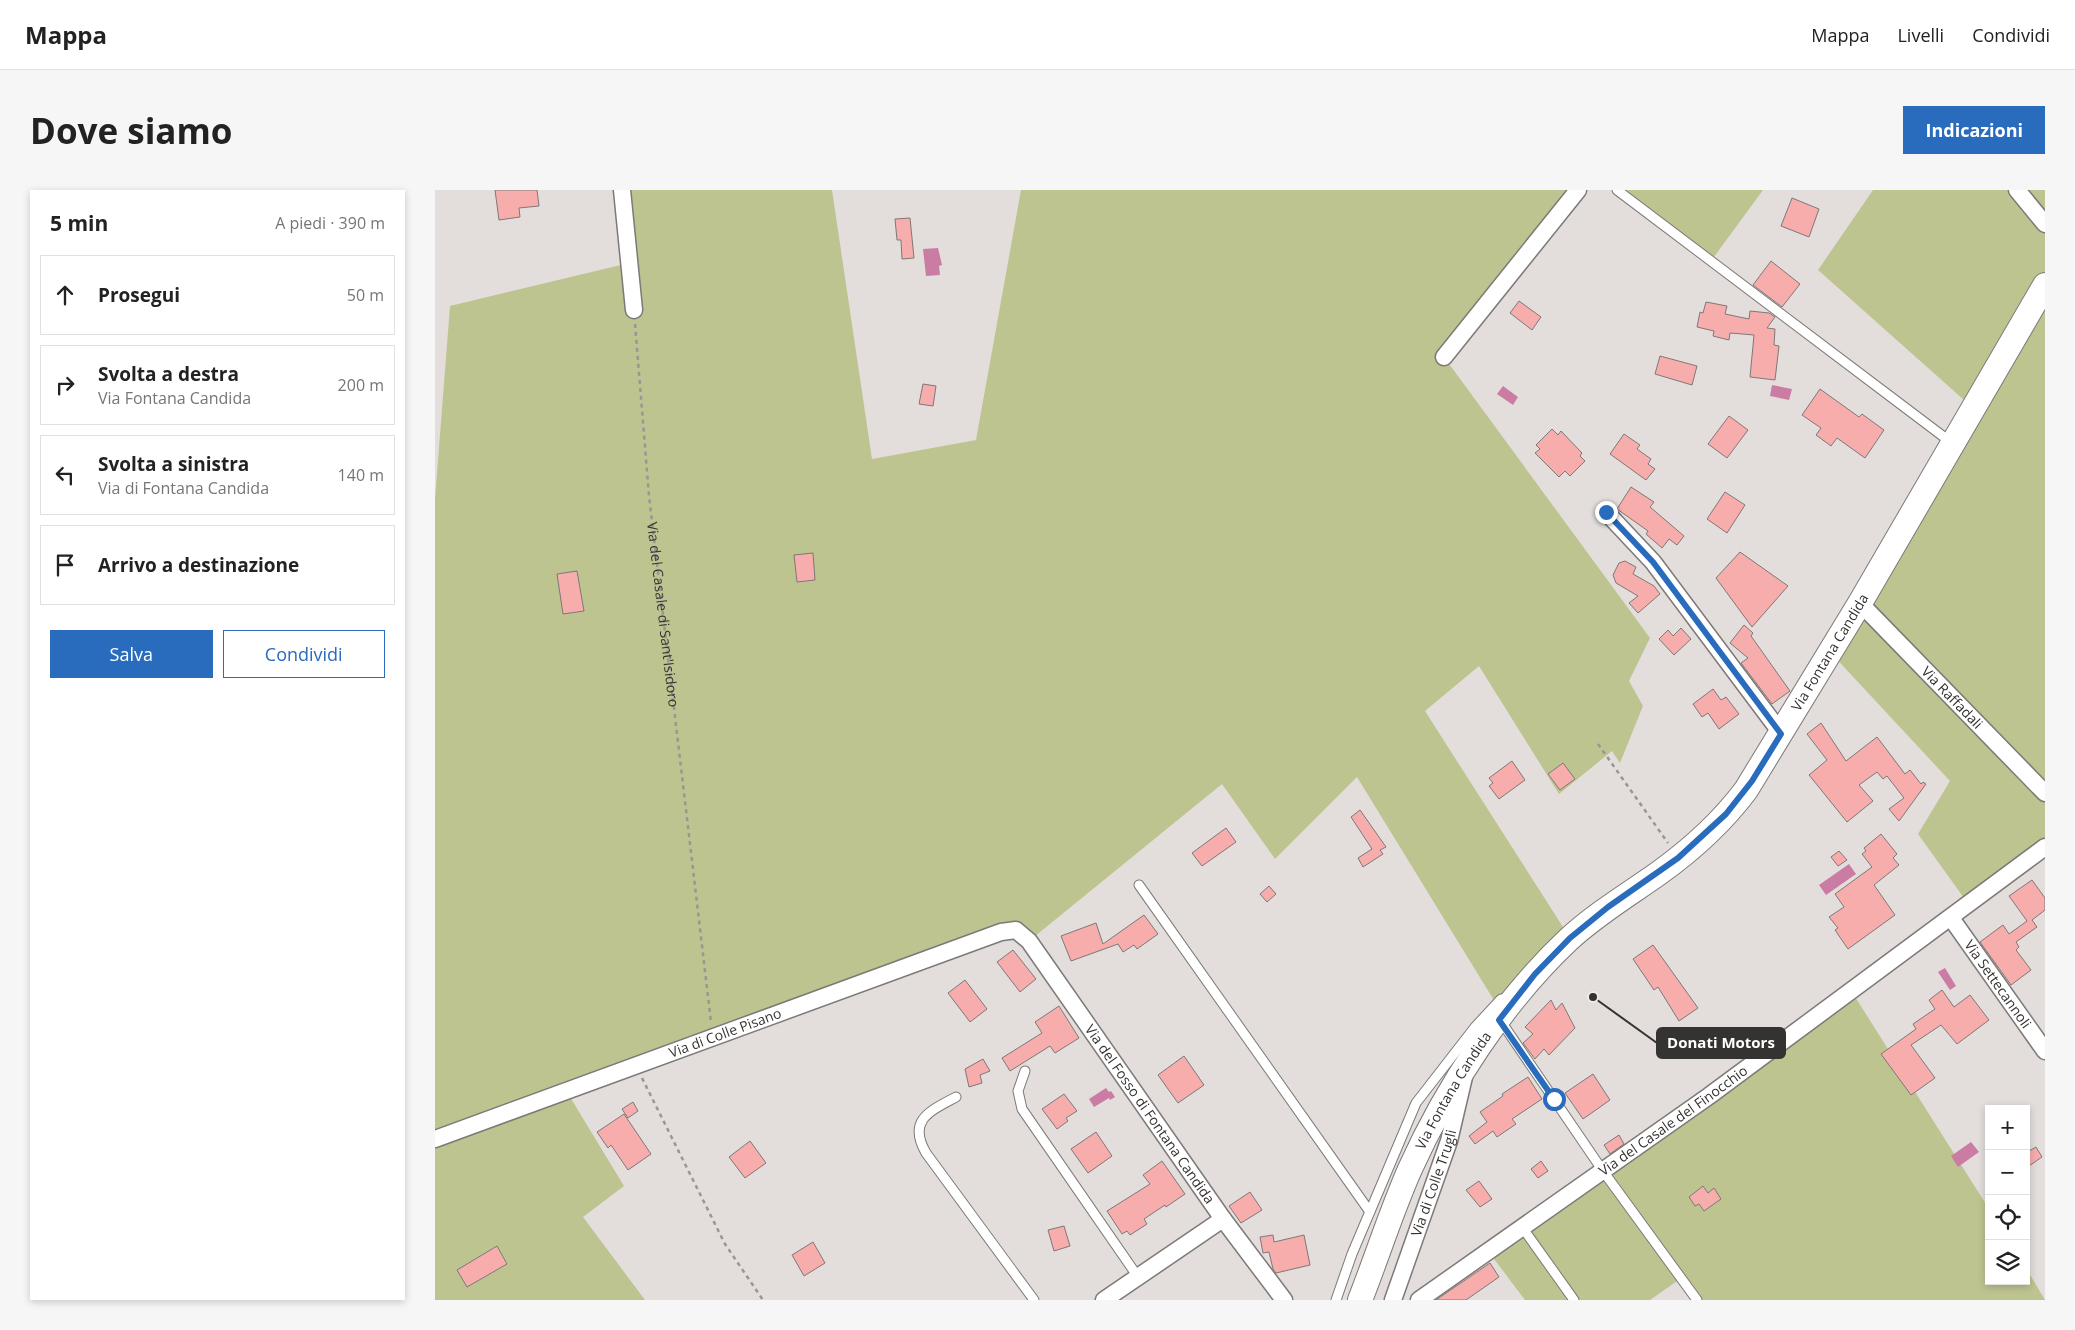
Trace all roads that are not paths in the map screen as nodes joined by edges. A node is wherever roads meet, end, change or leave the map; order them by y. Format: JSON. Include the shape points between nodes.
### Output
{"nodes":[{"id":1,"x":622,"y":190,"type":"edge"},
{"id":2,"x":1578,"y":190,"type":"edge"},
{"id":3,"x":1617,"y":190,"type":"edge"},
{"id":4,"x":2017,"y":190,"type":"edge"},
{"id":5,"x":2045,"y":224,"type":"edge"},
{"id":6,"x":2045,"y":285,"type":"edge"},
{"id":7,"x":634,"y":310,"type":"road end"},
{"id":8,"x":1444,"y":357,"type":"dead end"},
{"id":9,"x":1953,"y":443,"type":"junction"},
{"id":10,"x":1606,"y":512,"type":"dead end"},
{"id":11,"x":1860,"y":603,"type":"junction"},
{"id":12,"x":1781,"y":734,"type":"junction"},
{"id":13,"x":2045,"y":793,"type":"edge"},
{"id":14,"x":2045,"y":847,"type":"edge"},
{"id":15,"x":1139,"y":885,"type":"dead end"},
{"id":16,"x":1951,"y":918,"type":"junction"},
{"id":17,"x":1016,"y":930,"type":"joint"},
{"id":18,"x":1535,"y":974,"type":"junction"},
{"id":19,"x":1499,"y":1020,"type":"junction"},
{"id":20,"x":2045,"y":1051,"type":"edge"},
{"id":21,"x":1467,"y":1065,"type":"junction"},
{"id":22,"x":1025,"y":1070,"type":"dead end"},
{"id":23,"x":956,"y":1097,"type":"dead end"},
{"id":24,"x":435,"y":1139,"type":"edge"},
{"id":25,"x":1603,"y":1171,"type":"junction"},
{"id":26,"x":1370,"y":1212,"type":"junction"},
{"id":27,"x":1223,"y":1219,"type":"junction"},
{"id":28,"x":1522,"y":1227,"type":"junction"},
{"id":29,"x":1138,"y":1277,"type":"junction"},
{"id":30,"x":1034,"y":1300,"type":"edge"},
{"id":31,"x":1105,"y":1300,"type":"edge"},
{"id":32,"x":1284,"y":1300,"type":"edge"},
{"id":33,"x":1335,"y":1300,"type":"edge"},
{"id":34,"x":1360,"y":1300,"type":"edge"},
{"id":35,"x":1393,"y":1300,"type":"edge"},
{"id":36,"x":1419,"y":1300,"type":"edge"},
{"id":37,"x":1574,"y":1300,"type":"edge"},
{"id":38,"x":1697,"y":1300,"type":"edge"}],
"edges":[{"from":1,"to":7,"type":"street"},
{"from":2,"to":8,"type":"street"},
{"from":3,"to":9,"type":"lane"},
{"from":4,"to":5,"type":"street"},
{"from":6,"to":9,"type":"main road","name":"Via Fontana Candida"},
{"from":9,"to":11,"type":"main road","name":"Via Fontana Candida"},
{"from":10,"to":12,"type":"street","via":[[1653,562]]},
{"from":11,"to":12,"type":"main road","name":"Via Fontana Candida"},
{"from":11,"to":13,"type":"street","name":"Via Raffadali"},
{"from":12,"to":18,"type":"main road","name":"Via Fontana Candida","via":[[1737,802],[1707,833],[1678,858],[1594,918]]},
{"from":14,"to":16,"type":"street","name":"Via del Casale del Finocchio"},
{"from":15,"to":26,"type":"lane"},
{"from":16,"to":20,"type":"street","name":"Via Settecannoli"},
{"from":16,"to":25,"type":"street","name":"Via del Casale del Finocchio"},
{"from":17,"to":24,"type":"street","name":"Via di Colle Pisano","via":[[1001,932]]},
{"from":17,"to":27,"type":"street","name":"Via del Fosso di Fontana Candida","via":[[1029,941]]},
{"from":18,"to":19,"type":"main road","name":"Via Fontana Candida"},
{"from":18,"to":26,"type":"lane","via":[[1483,1018],[1421,1096],[1411,1112]]},
{"from":19,"to":21,"type":"main road","name":"Via Fontana Candida"},
{"from":19,"to":25,"type":"lane"},
{"from":21,"to":34,"type":"main road","name":"Via Fontana Candida","via":[[1413,1162]]},
{"from":21,"to":35,"type":"street","name":"Via di Colle Trugli","via":[[1449,1140]]},
{"from":22,"to":29,"type":"lane","via":[[1018,1091],[1022,1109]]},
{"from":23,"to":30,"type":"lane","via":[[922,1120],[918,1127],[920,1142]]},
{"from":25,"to":28,"type":"street","name":"Via del Casale del Finocchio"},
{"from":25,"to":38,"type":"lane"},
{"from":26,"to":33,"type":"lane"},
{"from":27,"to":29,"type":"street"},
{"from":27,"to":32,"type":"street","name":"Via del Fosso di Fontana Candida"},
{"from":28,"to":36,"type":"street","name":"Via del Casale del Finocchio"},
{"from":28,"to":37,"type":"lane"},
{"from":29,"to":31,"type":"street"}]}
